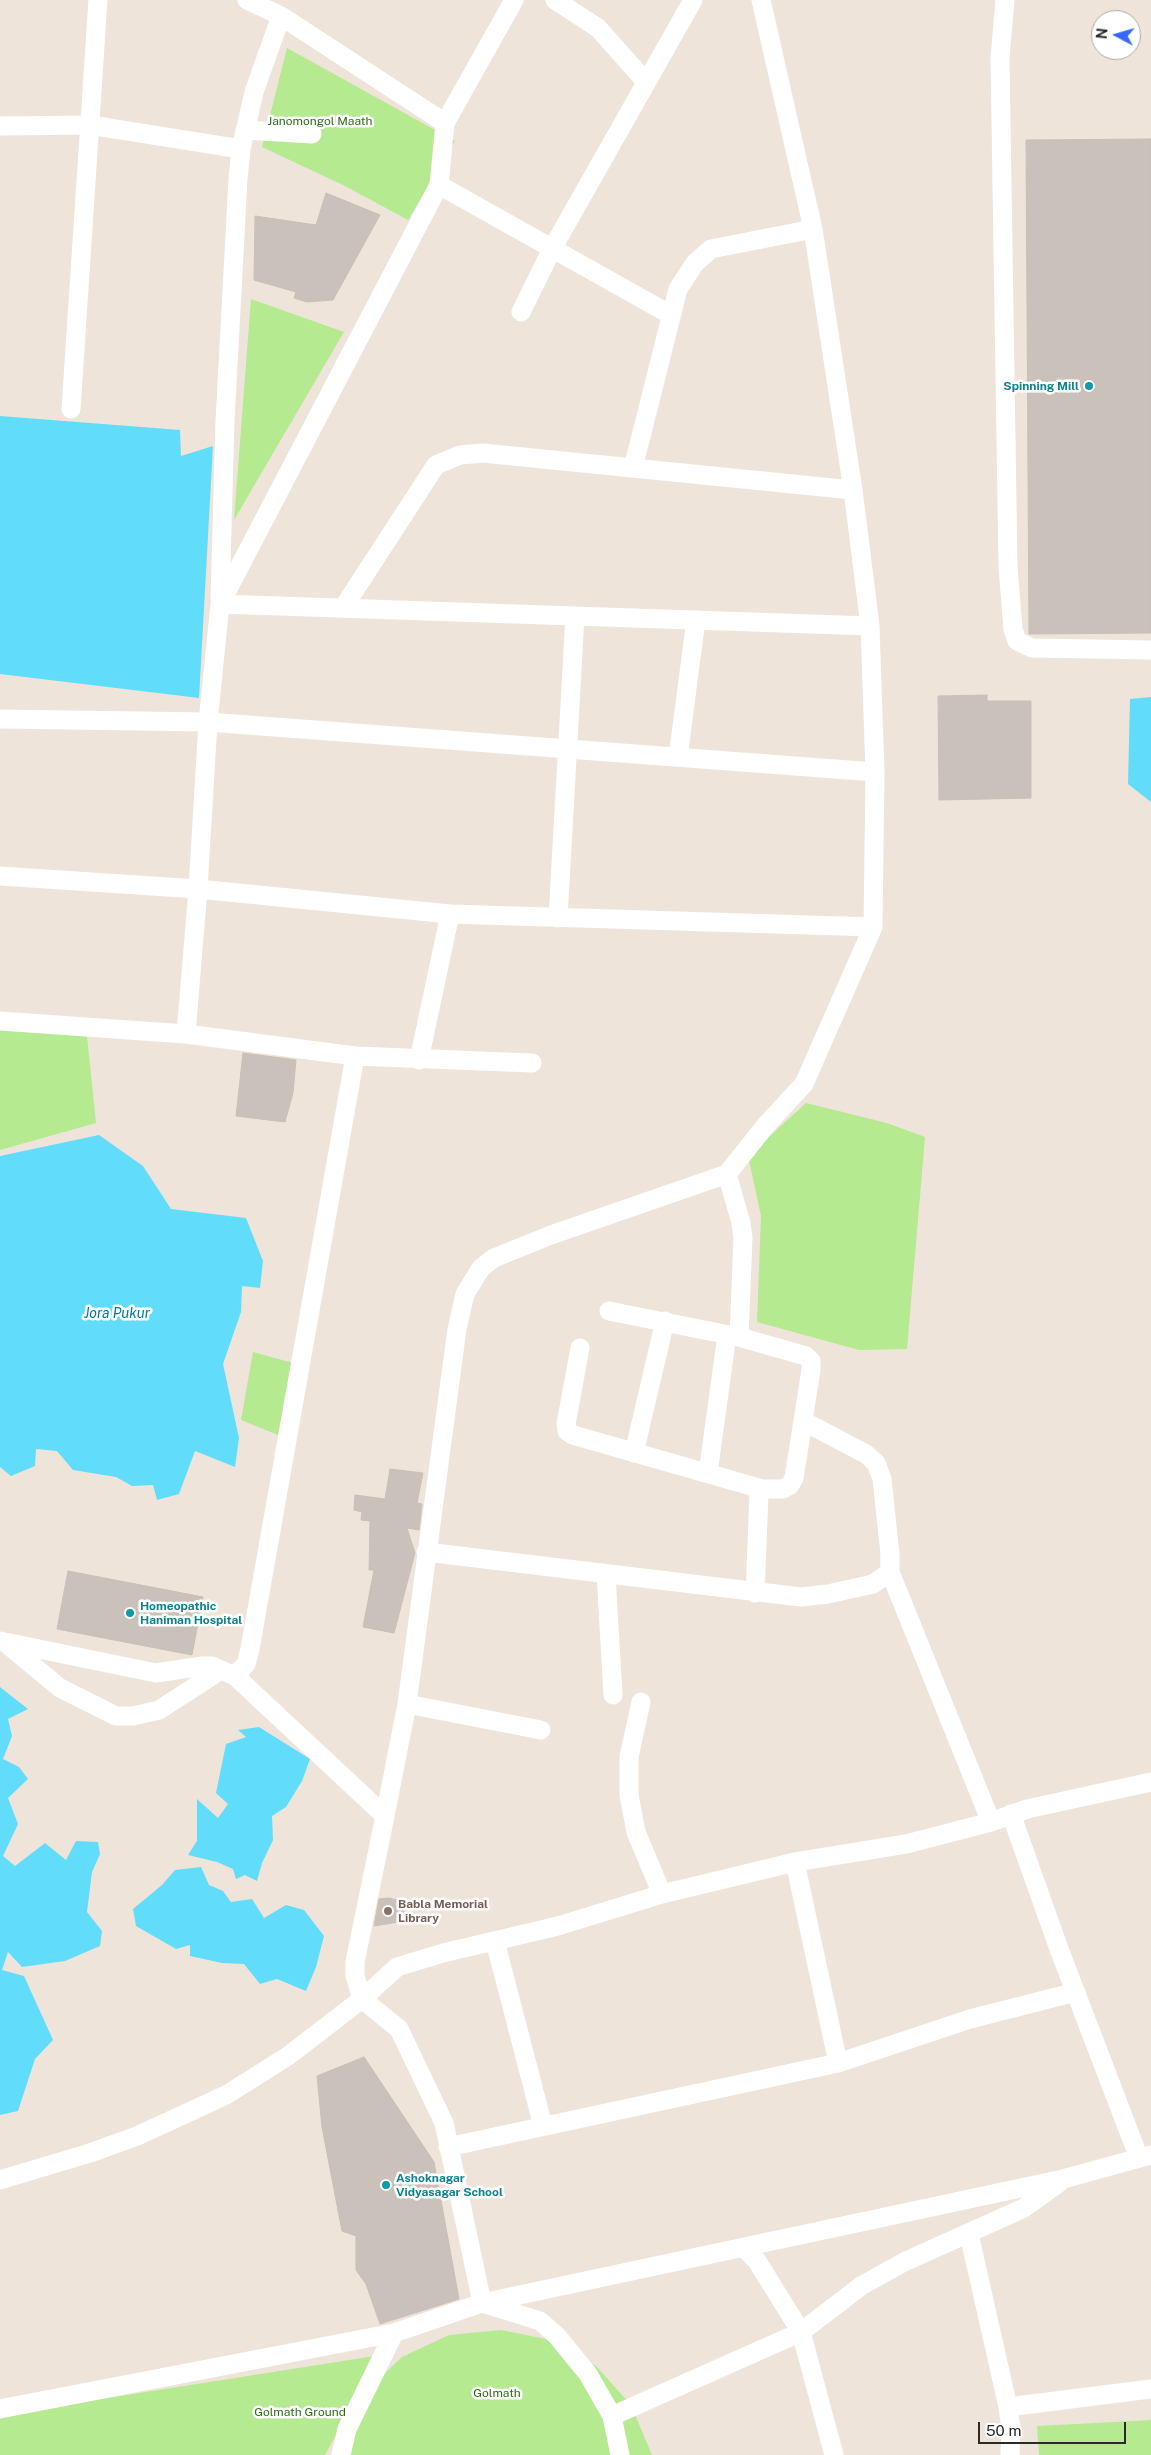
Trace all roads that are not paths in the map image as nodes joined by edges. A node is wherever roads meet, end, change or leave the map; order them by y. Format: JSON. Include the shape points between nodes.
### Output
{"nodes":[{"id":1,"x":98,"y":0,"type":"edge"},
{"id":2,"x":248,"y":0,"type":"edge"},
{"id":3,"x":514,"y":0,"type":"edge"},
{"id":4,"x":555,"y":0,"type":"edge"},
{"id":5,"x":693,"y":0,"type":"edge"},
{"id":6,"x":761,"y":0,"type":"edge"},
{"id":7,"x":1005,"y":0,"type":"edge"},
{"id":8,"x":281,"y":16,"type":"junction"},
{"id":9,"x":646,"y":82,"type":"junction"},
{"id":10,"x":445,"y":123,"type":"junction"},
{"id":11,"x":0,"y":126,"type":"edge"},
{"id":12,"x":90,"y":126,"type":"junction"},
{"id":13,"x":245,"y":130,"type":"junction"},
{"id":14,"x":312,"y":134,"type":"dead end"},
{"id":15,"x":242,"y":149,"type":"junction"},
{"id":16,"x":439,"y":185,"type":"junction"},
{"id":17,"x":813,"y":229,"type":"junction"},
{"id":18,"x":552,"y":248,"type":"junction"},
{"id":19,"x":521,"y":312,"type":"dead end"},
{"id":20,"x":671,"y":315,"type":"junction"},
{"id":21,"x":71,"y":409,"type":"dead end"},
{"id":22,"x":633,"y":468,"type":"junction"},
{"id":23,"x":853,"y":490,"type":"junction"},
{"id":24,"x":220,"y":604,"type":"junction"},
{"id":25,"x":342,"y":608,"type":"junction"},
{"id":26,"x":575,"y":616,"type":"junction"},
{"id":27,"x":696,"y":620,"type":"junction"},
{"id":28,"x":870,"y":626,"type":"junction"},
{"id":29,"x":1151,"y":650,"type":"edge"},
{"id":30,"x":0,"y":719,"type":"edge"},
{"id":31,"x":208,"y":722,"type":"junction"},
{"id":32,"x":568,"y":749,"type":"junction"},
{"id":33,"x":678,"y":757,"type":"junction"},
{"id":34,"x":875,"y":772,"type":"junction"},
{"id":35,"x":0,"y":876,"type":"edge"},
{"id":36,"x":198,"y":889,"type":"junction"},
{"id":37,"x":450,"y":914,"type":"junction"},
{"id":38,"x":558,"y":918,"type":"junction"},
{"id":39,"x":873,"y":927,"type":"junction"},
{"id":40,"x":0,"y":1021,"type":"edge"},
{"id":41,"x":186,"y":1034,"type":"junction"},
{"id":42,"x":355,"y":1056,"type":"junction"},
{"id":43,"x":419,"y":1060,"type":"junction"},
{"id":44,"x":532,"y":1063,"type":"dead end"},
{"id":45,"x":727,"y":1174,"type":"junction"},
{"id":46,"x":609,"y":1311,"type":"dead end"},
{"id":47,"x":665,"y":1321,"type":"junction"},
{"id":48,"x":733,"y":1336,"type":"junction"},
{"id":49,"x":580,"y":1348,"type":"dead end"},
{"id":50,"x":803,"y":1421,"type":"junction"},
{"id":51,"x":634,"y":1453,"type":"junction"},
{"id":52,"x":708,"y":1473,"type":"junction"},
{"id":53,"x":762,"y":1489,"type":"junction"},
{"id":54,"x":426,"y":1552,"type":"junction"},
{"id":55,"x":890,"y":1572,"type":"junction"},
{"id":56,"x":606,"y":1574,"type":"junction"},
{"id":57,"x":755,"y":1593,"type":"junction"},
{"id":58,"x":2,"y":1642,"type":"edge"},
{"id":59,"x":228,"y":1673,"type":"junction"},
{"id":60,"x":613,"y":1695,"type":"dead end"},
{"id":61,"x":642,"y":1702,"type":"dead end"},
{"id":62,"x":407,"y":1704,"type":"junction"},
{"id":63,"x":541,"y":1730,"type":"dead end"},
{"id":64,"x":1151,"y":1782,"type":"edge"},
{"id":65,"x":1011,"y":1814,"type":"junction"},
{"id":66,"x":385,"y":1816,"type":"junction"},
{"id":67,"x":992,"y":1822,"type":"junction"},
{"id":68,"x":795,"y":1862,"type":"junction"},
{"id":69,"x":662,"y":1894,"type":"junction"},
{"id":70,"x":495,"y":1940,"type":"junction"},
{"id":71,"x":1076,"y":1992,"type":"junction"},
{"id":72,"x":362,"y":1999,"type":"junction"},
{"id":73,"x":838,"y":2063,"type":"junction"},
{"id":74,"x":543,"y":2126,"type":"junction"},
{"id":75,"x":448,"y":2147,"type":"junction"},
{"id":76,"x":1145,"y":2156,"type":"edge"},
{"id":77,"x":1064,"y":2179,"type":"junction"},
{"id":78,"x":0,"y":2180,"type":"edge"},
{"id":79,"x":969,"y":2234,"type":"junction"},
{"id":80,"x":744,"y":2248,"type":"junction"},
{"id":81,"x":482,"y":2303,"type":"junction"},
{"id":82,"x":801,"y":2332,"type":"junction"},
{"id":83,"x":394,"y":2333,"type":"junction"},
{"id":84,"x":1151,"y":2389,"type":"edge"},
{"id":85,"x":1008,"y":2407,"type":"junction"},
{"id":86,"x":0,"y":2409,"type":"edge"},
{"id":87,"x":612,"y":2416,"type":"junction"},
{"id":88,"x":341,"y":2455,"type":"edge"},
{"id":89,"x":620,"y":2455,"type":"edge"},
{"id":90,"x":834,"y":2455,"type":"edge"},
{"id":91,"x":1010,"y":2455,"type":"edge"}],
"edges":[{"from":1,"to":12,"type":"street"},
{"from":2,"to":8,"type":"street"},
{"from":3,"to":10,"type":"street"},
{"from":4,"to":9,"type":"street","via":[[598,28]]},
{"from":5,"to":9,"type":"street"},
{"from":6,"to":17,"type":"street"},
{"from":7,"to":29,"type":"street","via":[[1000,58],[1008,567],[1012,629],[1018,641],[1032,648]]},
{"from":8,"to":10,"type":"street"},
{"from":8,"to":13,"type":"street","via":[[254,92]]},
{"from":9,"to":18,"type":"street"},
{"from":10,"to":16,"type":"street"},
{"from":11,"to":12,"type":"street"},
{"from":12,"to":15,"type":"street"},
{"from":12,"to":21,"type":"street"},
{"from":13,"to":14,"type":"street"},
{"from":13,"to":15,"type":"street"},
{"from":15,"to":24,"type":"street","via":[[225,421]]},
{"from":16,"to":18,"type":"street"},
{"from":16,"to":24,"type":"street"},
{"from":17,"to":20,"type":"street","via":[[711,249],[695,263],[678,290]]},
{"from":17,"to":23,"type":"street"},
{"from":18,"to":19,"type":"street"},
{"from":18,"to":20,"type":"street"},
{"from":20,"to":22,"type":"street"},
{"from":22,"to":23,"type":"street"},
{"from":22,"to":25,"type":"street","via":[[483,453],[460,455],[436,465]]},
{"from":23,"to":28,"type":"street"},
{"from":24,"to":25,"type":"street"},
{"from":24,"to":31,"type":"street"},
{"from":25,"to":26,"type":"street"},
{"from":26,"to":27,"type":"street"},
{"from":26,"to":32,"type":"street"},
{"from":27,"to":28,"type":"street"},
{"from":27,"to":33,"type":"street"},
{"from":28,"to":34,"type":"street"},
{"from":30,"to":31,"type":"street"},
{"from":31,"to":32,"type":"street"},
{"from":31,"to":36,"type":"street"},
{"from":32,"to":33,"type":"street"},
{"from":32,"to":38,"type":"street"},
{"from":33,"to":34,"type":"street"},
{"from":34,"to":39,"type":"street"},
{"from":35,"to":36,"type":"street"},
{"from":36,"to":37,"type":"street"},
{"from":36,"to":41,"type":"street"},
{"from":37,"to":38,"type":"street"},
{"from":37,"to":43,"type":"street"},
{"from":38,"to":39,"type":"street"},
{"from":39,"to":45,"type":"street","via":[[804,1084]]},
{"from":40,"to":41,"type":"street"},
{"from":41,"to":42,"type":"street"},
{"from":42,"to":43,"type":"street"},
{"from":42,"to":59,"type":"street","via":[[250,1649],[246,1664]]},
{"from":43,"to":44,"type":"street"},
{"from":45,"to":48,"type":"street","via":[[742,1223],[743,1238]]},
{"from":45,"to":54,"type":"street","via":[[551,1235],[494,1258],[481,1268],[465,1294],[457,1329]]},
{"from":46,"to":47,"type":"street"},
{"from":47,"to":48,"type":"street"},
{"from":47,"to":51,"type":"street"},
{"from":48,"to":50,"type":"street","via":[[806,1356],[811,1361]]},
{"from":48,"to":52,"type":"street"},
{"from":49,"to":51,"type":"street","via":[[567,1431]]},
{"from":50,"to":53,"type":"street","via":[[790,1486]]},
{"from":50,"to":55,"type":"street","via":[[866,1454],[876,1463],[882,1479]]},
{"from":51,"to":52,"type":"street"},
{"from":52,"to":53,"type":"street"},
{"from":53,"to":57,"type":"street","via":[[759,1494]]},
{"from":54,"to":56,"type":"street"},
{"from":54,"to":62,"type":"street"},
{"from":55,"to":57,"type":"street","via":[[873,1584],[828,1594],[800,1597]]},
{"from":55,"to":67,"type":"street"},
{"from":56,"to":57,"type":"street"},
{"from":56,"to":60,"type":"street"},
{"from":58,"to":59,"type":"street","via":[[156,1673],[212,1666]]},
{"from":58,"to":59,"type":"street","via":[[60,1688],[116,1716],[159,1710]]},
{"from":59,"to":66,"type":"street"},
{"from":61,"to":69,"type":"street","via":[[629,1757],[629,1795],[636,1832]]},
{"from":62,"to":63,"type":"street"},
{"from":62,"to":66,"type":"street"},
{"from":64,"to":65,"type":"street"},
{"from":65,"to":67,"type":"street"},
{"from":65,"to":71,"type":"street"},
{"from":66,"to":72,"type":"street","via":[[355,1962],[355,1976]]},
{"from":67,"to":68,"type":"street","via":[[906,1844]]},
{"from":68,"to":69,"type":"street"},
{"from":68,"to":73,"type":"street"},
{"from":69,"to":70,"type":"street","via":[[558,1926]]},
{"from":70,"to":72,"type":"street","via":[[397,1967]]},
{"from":70,"to":74,"type":"street"},
{"from":71,"to":73,"type":"street","via":[[970,2019]]},
{"from":71,"to":76,"type":"street"},
{"from":72,"to":75,"type":"street","via":[[399,2029],[444,2123]]},
{"from":72,"to":78,"type":"street","via":[[288,2056],[226,2095],[137,2136]]},
{"from":73,"to":74,"type":"street"},
{"from":74,"to":75,"type":"street"},
{"from":75,"to":81,"type":"street"},
{"from":76,"to":77,"type":"street"},
{"from":77,"to":79,"type":"street","via":[[1024,2208]]},
{"from":77,"to":80,"type":"street"},
{"from":79,"to":82,"type":"street","via":[[904,2262],[861,2286]]},
{"from":79,"to":85,"type":"street"},
{"from":80,"to":81,"type":"street"},
{"from":80,"to":82,"type":"street","via":[[757,2260]]},
{"from":81,"to":83,"type":"street"},
{"from":81,"to":87,"type":"street","via":[[540,2321],[557,2336],[588,2374]]},
{"from":82,"to":87,"type":"street"},
{"from":82,"to":90,"type":"street"},
{"from":83,"to":86,"type":"street"},
{"from":83,"to":88,"type":"street","via":[[347,2429]]},
{"from":84,"to":85,"type":"street"},
{"from":85,"to":91,"type":"street"},
{"from":87,"to":89,"type":"street"}]}
